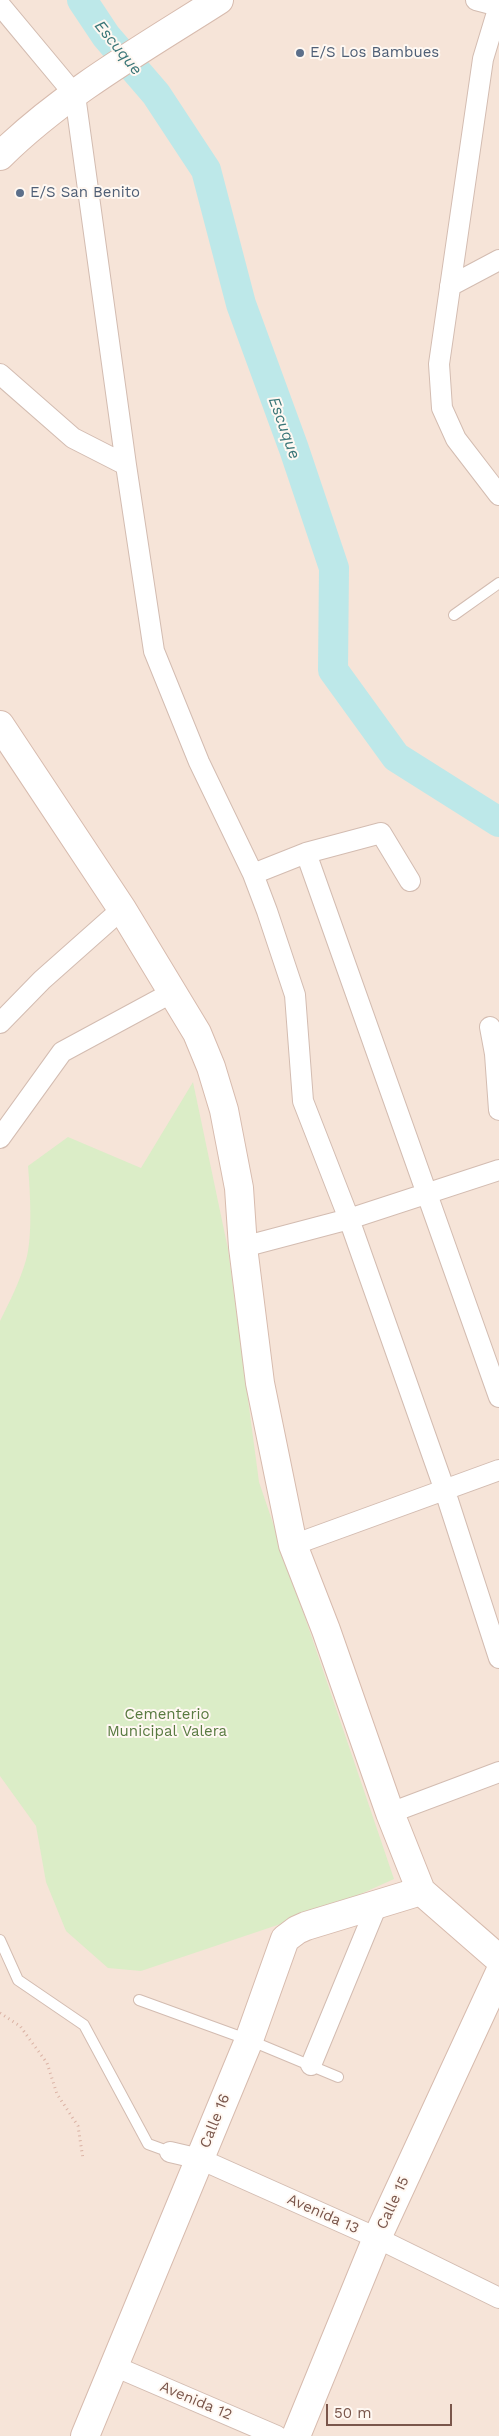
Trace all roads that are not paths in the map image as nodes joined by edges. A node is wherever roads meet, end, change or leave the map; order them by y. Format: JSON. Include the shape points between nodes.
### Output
{"nodes":[{"id":1,"x":219,"y":0,"type":"edge"},
{"id":2,"x":476,"y":0,"type":"edge"},
{"id":3,"x":0,"y":5,"type":"edge"},
{"id":4,"x":499,"y":6,"type":"edge"},
{"id":5,"x":76,"y":95,"type":"junction"},
{"id":6,"x":0,"y":156,"type":"edge"},
{"id":7,"x":499,"y":260,"type":"edge"},
{"id":8,"x":450,"y":286,"type":"junction"},
{"id":9,"x":0,"y":374,"type":"edge"},
{"id":10,"x":126,"y":465,"type":"junction"},
{"id":11,"x":499,"y":495,"type":"edge"},
{"id":12,"x":499,"y":583,"type":"edge"},
{"id":13,"x":454,"y":615,"type":"dead end"},
{"id":14,"x":2,"y":733,"type":"edge"},
{"id":15,"x":306,"y":853,"type":"junction"},
{"id":16,"x":253,"y":874,"type":"junction"},
{"id":17,"x":410,"y":881,"type":"dead end"},
{"id":18,"x":122,"y":909,"type":"junction"},
{"id":19,"x":173,"y":992,"type":"junction"},
{"id":20,"x":0,"y":1023,"type":"edge"},
{"id":21,"x":490,"y":1027,"type":"dead end"},
{"id":22,"x":499,"y":1110,"type":"edge"},
{"id":23,"x":0,"y":1138,"type":"edge"},
{"id":24,"x":499,"y":1170,"type":"edge"},
{"id":25,"x":427,"y":1195,"type":"junction"},
{"id":26,"x":349,"y":1219,"type":"junction"},
{"id":27,"x":243,"y":1247,"type":"junction"},
{"id":28,"x":499,"y":1397,"type":"edge"},
{"id":29,"x":499,"y":1470,"type":"edge"},
{"id":30,"x":444,"y":1488,"type":"junction"},
{"id":31,"x":293,"y":1545,"type":"junction"},
{"id":32,"x":499,"y":1658,"type":"edge"},
{"id":33,"x":499,"y":1772,"type":"edge"},
{"id":34,"x":390,"y":1812,"type":"junction"},
{"id":35,"x":421,"y":1891,"type":"junction"},
{"id":36,"x":377,"y":1905,"type":"junction"},
{"id":37,"x":0,"y":1940,"type":"edge"},
{"id":38,"x":499,"y":1959,"type":"edge"},
{"id":39,"x":499,"y":1974,"type":"edge"},
{"id":40,"x":139,"y":2000,"type":"dead end"},
{"id":41,"x":249,"y":2040,"type":"junction"},
{"id":42,"x":311,"y":2065,"type":"junction"},
{"id":43,"x":338,"y":2078,"type":"dead end"},
{"id":44,"x":170,"y":2152,"type":"joint"},
{"id":45,"x":200,"y":2159,"type":"junction"},
{"id":46,"x":377,"y":2238,"type":"junction"},
{"id":47,"x":499,"y":2298,"type":"edge"},
{"id":48,"x":114,"y":2366,"type":"junction"},
{"id":49,"x":85,"y":2436,"type":"edge"},
{"id":50,"x":277,"y":2436,"type":"edge"},
{"id":51,"x":296,"y":2436,"type":"edge"}],
"edges":[{"from":1,"to":5,"type":"main road"},
{"from":2,"to":4,"type":"street"},
{"from":3,"to":5,"type":"street"},
{"from":4,"to":8,"type":"street","via":[[482,59]]},
{"from":5,"to":6,"type":"main road","via":[[26,131]]},
{"from":5,"to":10,"type":"street"},
{"from":7,"to":8,"type":"street"},
{"from":8,"to":11,"type":"street","via":[[439,364],[442,408],[456,439]]},
{"from":9,"to":10,"type":"street","via":[[73,438]]},
{"from":10,"to":16,"type":"street","via":[[154,651],[199,762]]},
{"from":12,"to":13,"type":"lane"},
{"from":14,"to":18,"type":"main road"},
{"from":15,"to":16,"type":"street"},
{"from":15,"to":17,"type":"street","via":[[381,833]]},
{"from":15,"to":25,"type":"street"},
{"from":16,"to":26,"type":"street","via":[[295,995],[303,1101]]},
{"from":18,"to":19,"type":"main road"},
{"from":18,"to":20,"type":"street","via":[[42,980]]},
{"from":19,"to":23,"type":"street","via":[[62,1052]]},
{"from":19,"to":27,"type":"main road","via":[[197,1033],[224,1110],[239,1188]]},
{"from":21,"to":22,"type":"street","via":[[496,1054]]},
{"from":24,"to":25,"type":"street"},
{"from":25,"to":26,"type":"street"},
{"from":25,"to":28,"type":"street"},
{"from":26,"to":27,"type":"street"},
{"from":26,"to":30,"type":"street"},
{"from":27,"to":31,"type":"main road","via":[[260,1383]]},
{"from":29,"to":30,"type":"street"},
{"from":30,"to":31,"type":"street"},
{"from":30,"to":32,"type":"street"},
{"from":31,"to":34,"type":"main road"},
{"from":33,"to":34,"type":"street"},
{"from":34,"to":35,"type":"main road"},
{"from":35,"to":36,"type":"main road","name":"Calle 16"},
{"from":35,"to":38,"type":"main road"},
{"from":36,"to":41,"type":"main road","name":"Calle 16","via":[[297,1930],[285,1939]]},
{"from":36,"to":42,"type":"street"},
{"from":37,"to":44,"type":"lane","via":[[18,1980],[84,2025],[148,2144]]},
{"from":39,"to":46,"type":"main road","name":"Calle 15"},
{"from":40,"to":41,"type":"lane"},
{"from":41,"to":42,"type":"lane"},
{"from":41,"to":45,"type":"main road","name":"Calle 16"},
{"from":42,"to":43,"type":"lane"},
{"from":44,"to":45,"type":"street","name":"Avenida 13"},
{"from":45,"to":46,"type":"street","name":"Avenida 13"},
{"from":45,"to":48,"type":"main road","name":"Calle 16"},
{"from":46,"to":47,"type":"street","name":"Avenida 13"},
{"from":46,"to":51,"type":"main road","name":"Calle 15"},
{"from":48,"to":49,"type":"main road","name":"Calle 16"},
{"from":48,"to":50,"type":"street","name":"Avenida 12"}]}
